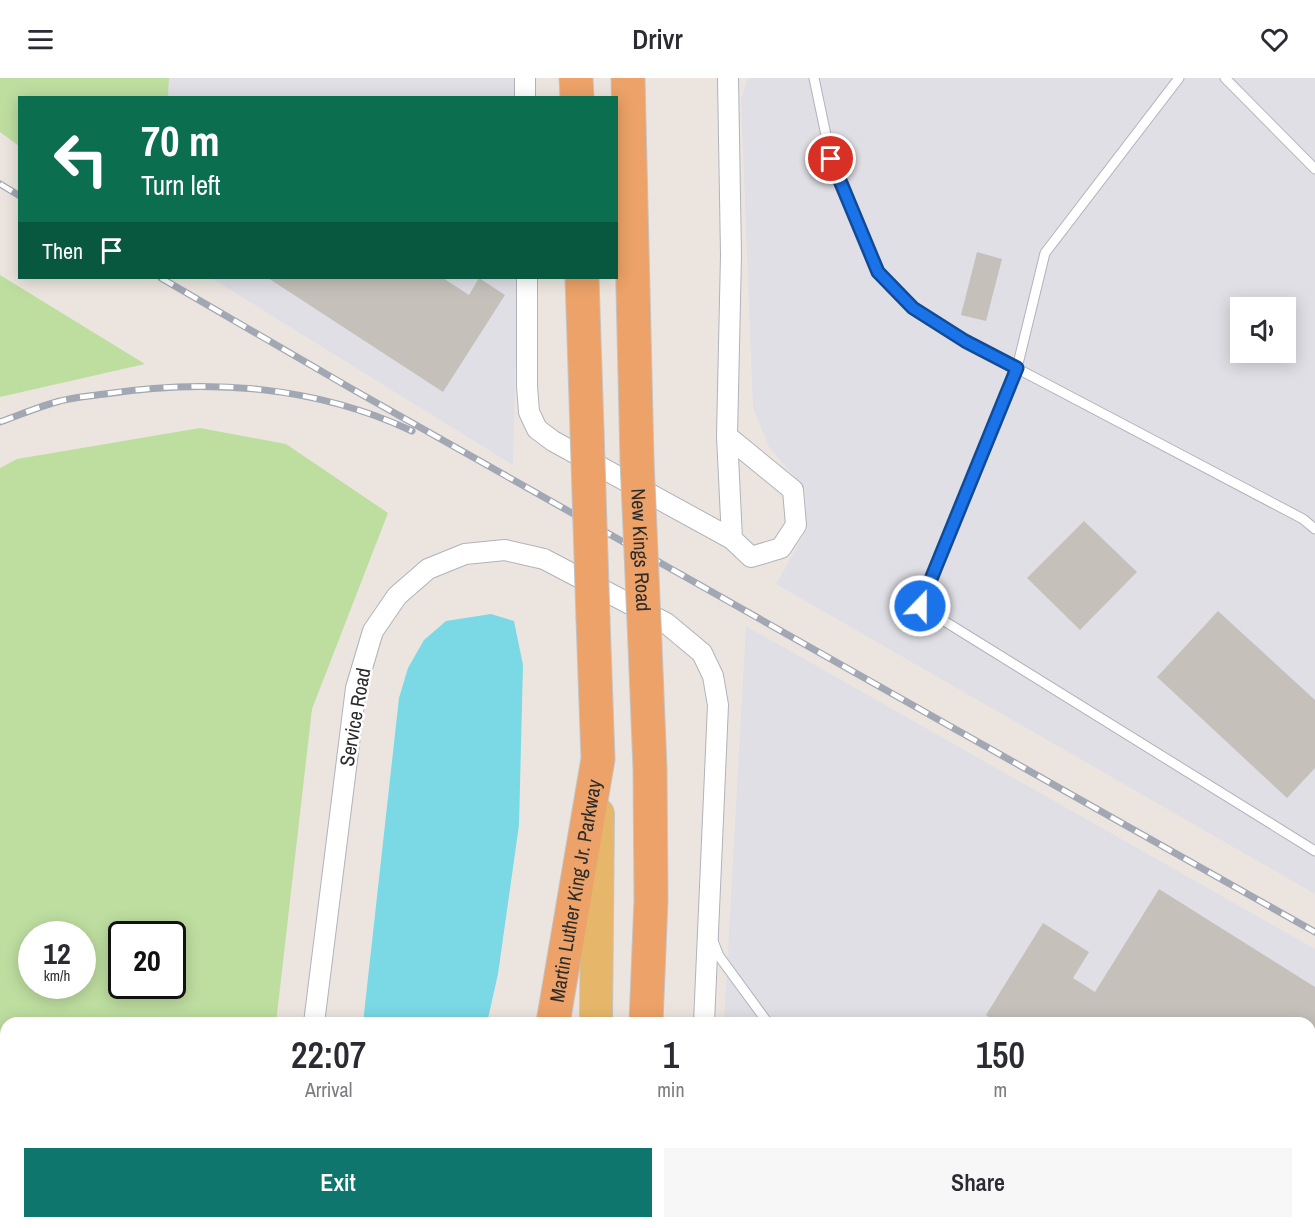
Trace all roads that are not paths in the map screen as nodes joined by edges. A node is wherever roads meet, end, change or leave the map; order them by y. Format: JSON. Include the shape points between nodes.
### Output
{"nodes":[{"id":1,"x":525,"y":78,"type":"edge"},
{"id":2,"x":576,"y":78,"type":"edge"},
{"id":3,"x":628,"y":78,"type":"edge"},
{"id":4,"x":728,"y":78,"type":"edge"},
{"id":5,"x":813,"y":78,"type":"edge"},
{"id":6,"x":1179,"y":78,"type":"edge"},
{"id":7,"x":1225,"y":78,"type":"edge"},
{"id":8,"x":525,"y":96,"type":"edge"},
{"id":9,"x":577,"y":96,"type":"edge"},
{"id":10,"x":1315,"y":169,"type":"edge"},
{"id":11,"x":527,"y":279,"type":"edge"},
{"id":12,"x":582,"y":279,"type":"edge"},
{"id":13,"x":1017,"y":368,"type":"junction"},
{"id":14,"x":727,"y":436,"type":"junction"},
{"id":15,"x":1315,"y":529,"type":"edge"},
{"id":16,"x":732,"y":539,"type":"junction"},
{"id":17,"x":598,"y":759,"type":"junction"},
{"id":18,"x":1315,"y":851,"type":"edge"},
{"id":19,"x":708,"y":930,"type":"junction"},
{"id":20,"x":315,"y":1017,"type":"edge"},
{"id":21,"x":554,"y":1017,"type":"edge"},
{"id":22,"x":596,"y":1017,"type":"edge"},
{"id":23,"x":646,"y":1017,"type":"edge"},
{"id":24,"x":704,"y":1017,"type":"edge"},
{"id":25,"x":764,"y":1017,"type":"edge"}],
"edges":[{"from":1,"to":8,"type":"street"},
{"from":2,"to":9,"type":"highway"},
{"from":3,"to":23,"type":"highway","name":"New Kings Road","bridge":true,"via":[[637,460],[650,769]]},
{"from":4,"to":14,"type":"street","via":[[731,255]]},
{"from":5,"to":13,"type":"lane","via":[[831,159],[878,272],[913,308]]},
{"from":6,"to":13,"type":"lane","via":[[1045,253]]},
{"from":7,"to":10,"type":"lane"},
{"from":11,"to":16,"type":"street","via":[[527,386],[537,429]]},
{"from":12,"to":17,"type":"highway","bridge":true},
{"from":13,"to":15,"type":"lane","via":[[1303,519]]},
{"from":13,"to":18,"type":"lane","via":[[920,606]]},
{"from":14,"to":16,"type":"street"},
{"from":14,"to":16,"type":"street","via":[[793,490],[795,525],[781,548],[751,557]]},
{"from":17,"to":21,"type":"highway","name":"Martin Luther King Jr. Parkway"},
{"from":17,"to":22,"type":"main road"},
{"from":19,"to":20,"type":"street","name":"Service Road","via":[[718,705],[713,676],[702,653],[666,623],[544,559],[505,550],[465,554],[428,569],[397,596],[373,632],[356,688]]},
{"from":19,"to":24,"type":"street","name":"Service Road"},
{"from":19,"to":25,"type":"lane","via":[[719,956]]}]}
